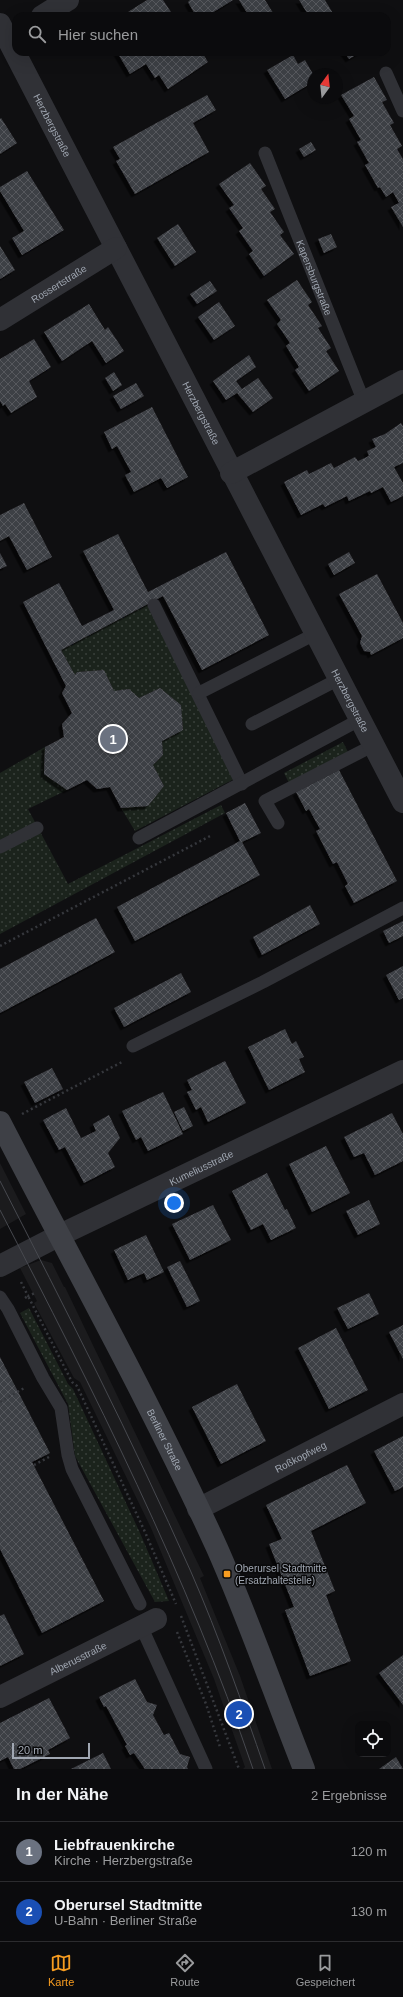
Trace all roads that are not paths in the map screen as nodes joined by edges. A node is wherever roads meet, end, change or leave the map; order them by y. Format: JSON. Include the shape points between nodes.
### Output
{"nodes":[{"id":1,"x":68,"y":0,"type":"edge"},
{"id":2,"x":48,"y":12,"type":"edge"},
{"id":3,"x":20,"y":56,"type":"edge"},
{"id":4,"x":386,"y":73,"type":"dead end"},
{"id":5,"x":403,"y":111,"type":"edge"},
{"id":6,"x":265,"y":153,"type":"dead end"},
{"id":7,"x":116,"y":248,"type":"junction"},
{"id":8,"x":0,"y":320,"type":"edge"},
{"id":9,"x":403,"y":381,"type":"edge"},
{"id":10,"x":364,"y":402,"type":"junction"},
{"id":11,"x":231,"y":473,"type":"junction"},
{"id":12,"x":154,"y":605,"type":"dead end"},
{"id":13,"x":315,"y":634,"type":"junction"},
{"id":14,"x":339,"y":679,"type":"junction"},
{"id":15,"x":198,"y":693,"type":"junction"},
{"id":16,"x":361,"y":719,"type":"junction"},
{"id":17,"x":252,"y":724,"type":"dead end"},
{"id":18,"x":374,"y":745,"type":"junction"},
{"id":19,"x":242,"y":784,"type":"junction"},
{"id":20,"x":403,"y":802,"type":"edge"},
{"id":21,"x":278,"y":823,"type":"dead end"},
{"id":22,"x":37,"y":828,"type":"dead end"},
{"id":23,"x":139,"y":838,"type":"dead end"},
{"id":24,"x":0,"y":847,"type":"edge"},
{"id":25,"x":403,"y":908,"type":"edge"},
{"id":26,"x":133,"y":1046,"type":"road end"},
{"id":27,"x":403,"y":1071,"type":"edge"},
{"id":28,"x":8,"y":1120,"type":"edge"},
{"id":29,"x":60,"y":1235,"type":"junction"},
{"id":30,"x":0,"y":1266,"type":"edge"},
{"id":31,"x":0,"y":1297,"type":"edge"},
{"id":32,"x":403,"y":1404,"type":"edge"},
{"id":33,"x":198,"y":1509,"type":"junction"},
{"id":34,"x":140,"y":1604,"type":"dead end"},
{"id":35,"x":149,"y":1622,"type":"joint"},
{"id":36,"x":0,"y":1697,"type":"edge"},
{"id":37,"x":206,"y":1769,"type":"edge"},
{"id":38,"x":304,"y":1769,"type":"edge"}],
"edges":[{"from":1,"to":2,"type":"street"},
{"from":3,"to":7,"type":"street","name":"Herzbergstraße"},
{"from":4,"to":5,"type":"lane"},
{"from":6,"to":10,"type":"lane","name":"Kapersburgstraße"},
{"from":7,"to":8,"type":"street","name":"Rossertstraße"},
{"from":7,"to":11,"type":"street","name":"Herzbergstraße"},
{"from":9,"to":10,"type":"street"},
{"from":10,"to":11,"type":"street"},
{"from":11,"to":13,"type":"street","name":"Herzbergstraße"},
{"from":12,"to":15,"type":"lane"},
{"from":13,"to":14,"type":"street","name":"Herzbergstraße"},
{"from":13,"to":15,"type":"lane"},
{"from":14,"to":16,"type":"street","name":"Herzbergstraße"},
{"from":14,"to":17,"type":"lane"},
{"from":15,"to":19,"type":"lane"},
{"from":16,"to":18,"type":"street","name":"Herzbergstraße"},
{"from":16,"to":19,"type":"lane"},
{"from":18,"to":20,"type":"street","name":"Herzbergstraße"},
{"from":18,"to":21,"type":"lane","via":[[265,801]]},
{"from":19,"to":23,"type":"lane"},
{"from":22,"to":24,"type":"lane"},
{"from":25,"to":26,"type":"lane","via":[[263,982]]},
{"from":27,"to":29,"type":"street","name":"Kumeliusstraße"},
{"from":28,"to":29,"type":"street","name":"Berliner Straße"},
{"from":29,"to":30,"type":"street","name":"Kumeliusstraße"},
{"from":29,"to":33,"type":"street","name":"Berliner Straße"},
{"from":31,"to":34,"type":"lane","via":[[61,1408],[72,1468]]},
{"from":32,"to":33,"type":"street","name":"Roßkopfweg"},
{"from":33,"to":38,"type":"street","name":"Berliner Straße","via":[[227,1574]]},
{"from":35,"to":36,"type":"street","name":"Alberusstraße"},
{"from":35,"to":37,"type":"lane"}]}
